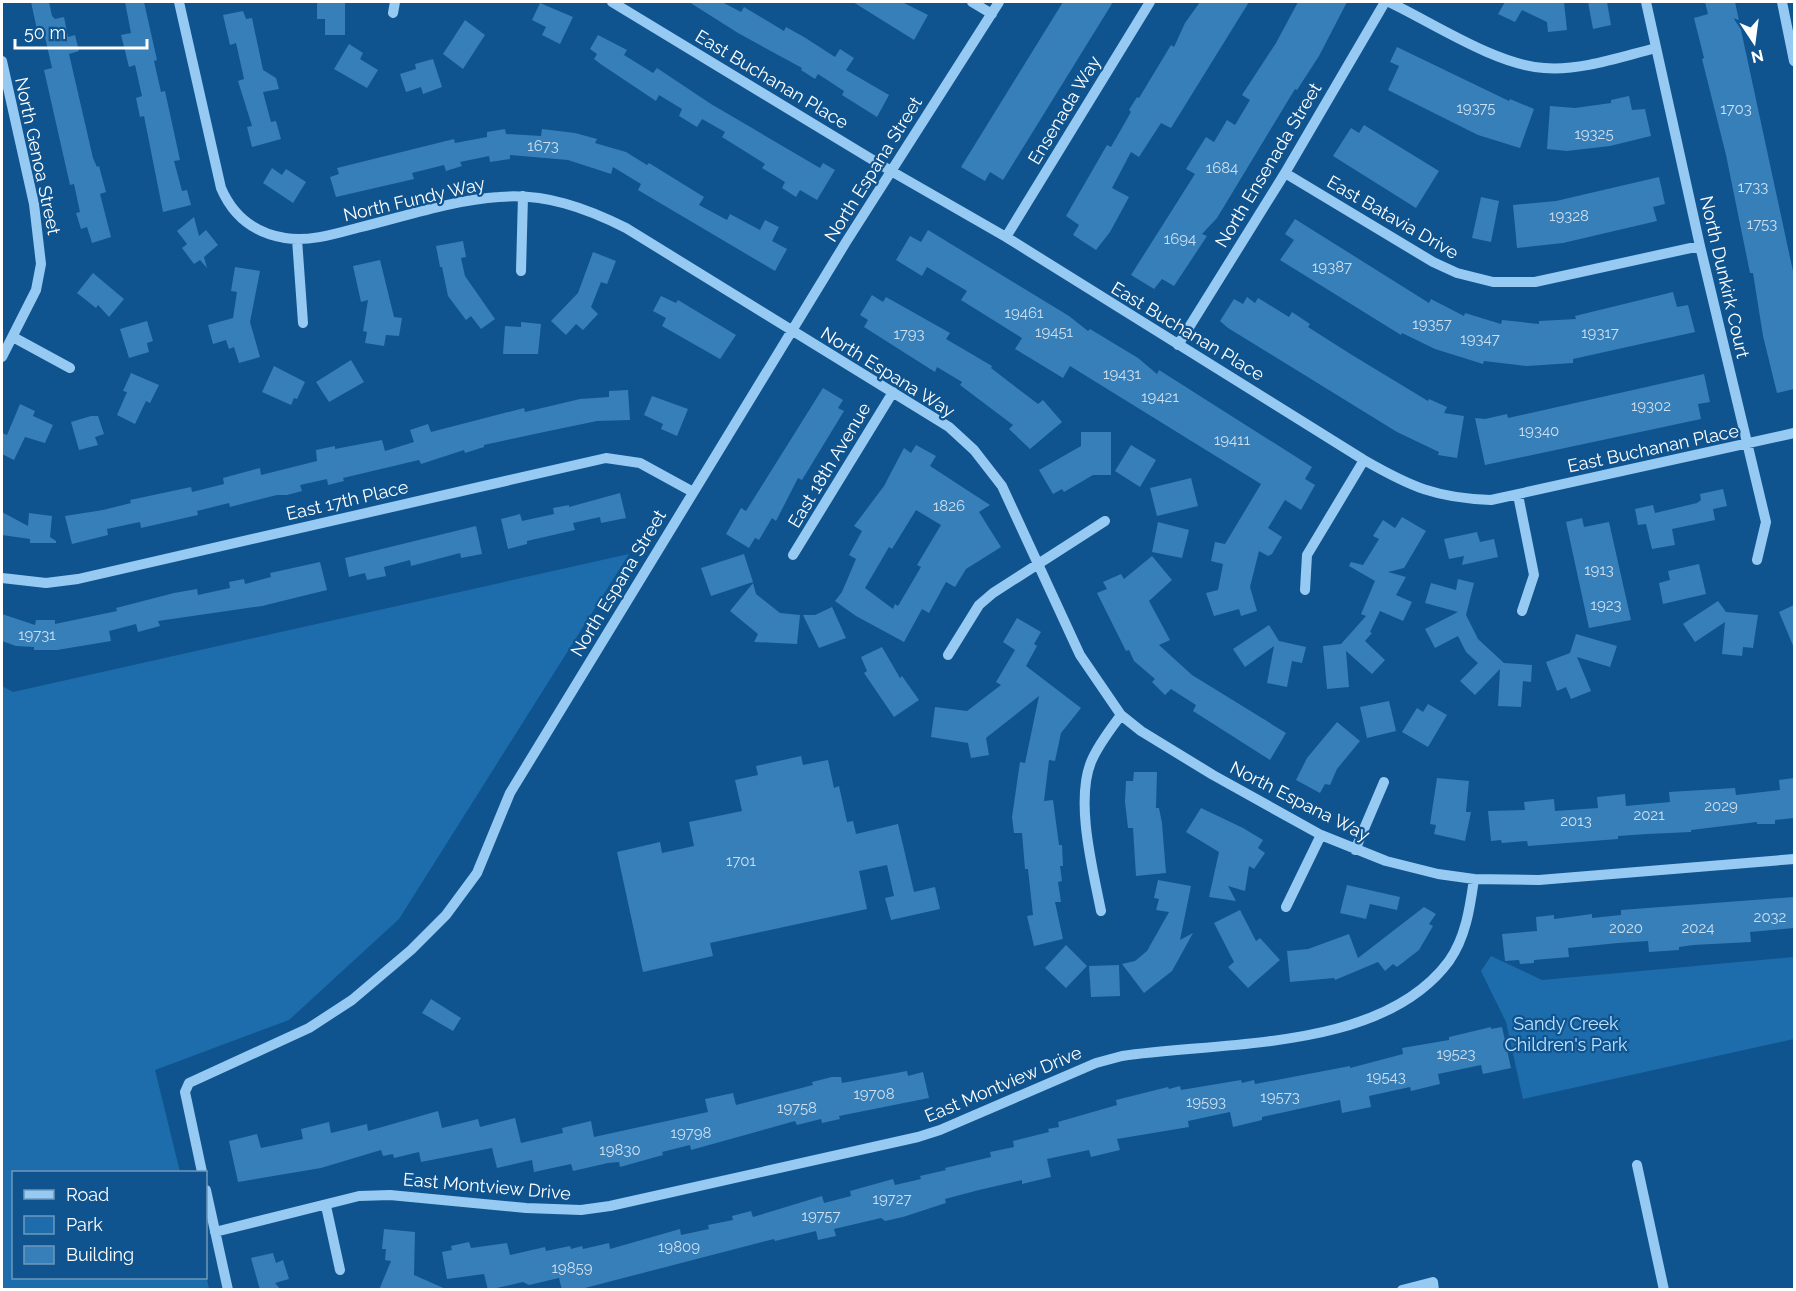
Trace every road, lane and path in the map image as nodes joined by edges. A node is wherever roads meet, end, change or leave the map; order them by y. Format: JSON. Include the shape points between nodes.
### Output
{"nodes":[{"id":1,"x":179,"y":2,"type":"edge"},
{"id":2,"x":612,"y":2,"type":"edge"},
{"id":3,"x":972,"y":2,"type":"edge"},
{"id":4,"x":999,"y":2,"type":"edge"},
{"id":5,"x":1150,"y":2,"type":"edge"},
{"id":6,"x":1387,"y":2,"type":"edge"},
{"id":7,"x":1646,"y":2,"type":"edge"},
{"id":8,"x":1782,"y":2,"type":"edge"},
{"id":9,"x":992,"y":14,"type":"junction"},
{"id":10,"x":1656,"y":48,"type":"junction"},
{"id":11,"x":2,"y":61,"type":"edge"},
{"id":12,"x":1794,"y":61,"type":"edge"},
{"id":13,"x":891,"y":171,"type":"junction"},
{"id":14,"x":1285,"y":173,"type":"junction"},
{"id":15,"x":523,"y":196,"type":"junction"},
{"id":16,"x":1006,"y":237,"type":"junction"},
{"id":17,"x":297,"y":239,"type":"junction"},
{"id":18,"x":1700,"y":246,"type":"junction"},
{"id":19,"x":521,"y":271,"type":"dead end"},
{"id":20,"x":303,"y":323,"type":"dead end"},
{"id":21,"x":792,"y":333,"type":"junction"},
{"id":22,"x":13,"y":337,"type":"junction"},
{"id":23,"x":1178,"y":345,"type":"junction"},
{"id":24,"x":2,"y":357,"type":"edge"},
{"id":25,"x":70,"y":368,"type":"dead end"},
{"id":26,"x":893,"y":392,"type":"junction"},
{"id":27,"x":1794,"y":433,"type":"edge"},
{"id":28,"x":1749,"y":444,"type":"junction"},
{"id":29,"x":1364,"y":459,"type":"junction"},
{"id":30,"x":693,"y":492,"type":"junction"},
{"id":31,"x":1518,"y":495,"type":"junction"},
{"id":32,"x":1106,"y":521,"type":"dead end"},
{"id":33,"x":793,"y":555,"type":"dead end"},
{"id":34,"x":1757,"y":560,"type":"dead end"},
{"id":35,"x":1038,"y":565,"type":"junction"},
{"id":36,"x":2,"y":578,"type":"edge"},
{"id":37,"x":1305,"y":590,"type":"dead end"},
{"id":38,"x":1522,"y":611,"type":"dead end"},
{"id":39,"x":948,"y":655,"type":"dead end"},
{"id":40,"x":1121,"y":715,"type":"junction"},
{"id":41,"x":1384,"y":783,"type":"dead end"},
{"id":42,"x":1321,"y":835,"type":"junction"},
{"id":43,"x":1355,"y":850,"type":"junction"},
{"id":44,"x":1794,"y":858,"type":"edge"},
{"id":45,"x":1474,"y":879,"type":"junction"},
{"id":46,"x":1286,"y":907,"type":"dead end"},
{"id":47,"x":1101,"y":911,"type":"dead end"},
{"id":48,"x":1637,"y":1166,"type":"dead end"},
{"id":49,"x":202,"y":1171,"type":"edge"},
{"id":50,"x":207,"y":1195,"type":"edge"},
{"id":51,"x":326,"y":1206,"type":"junction"},
{"id":52,"x":215,"y":1232,"type":"junction"},
{"id":53,"x":340,"y":1270,"type":"dead end"},
{"id":54,"x":228,"y":1290,"type":"edge"},
{"id":55,"x":1402,"y":1290,"type":"edge"},
{"id":56,"x":1434,"y":1290,"type":"edge"},
{"id":57,"x":1664,"y":1290,"type":"edge"}],
"edges":[{"from":1,"to":17,"type":"street","name":"North Fundy Way","via":[[227,202],[250,226],[266,234]]},
{"from":2,"to":13,"type":"street","name":"East Buchanan Place"},
{"from":3,"to":9,"type":"street"},
{"from":4,"to":9,"type":"street","name":"North Espana Street"},
{"from":5,"to":16,"type":"street","name":"Ensenada Way"},
{"from":6,"to":10,"type":"street","via":[[1527,66],[1575,67]]},
{"from":6,"to":14,"type":"street","name":"North Ensenada Street"},
{"from":7,"to":10,"type":"street","name":"North Dunkirk Court"},
{"from":8,"to":12,"type":"street"},
{"from":9,"to":13,"type":"street","name":"North Espana Street"},
{"from":10,"to":18,"type":"street","name":"North Dunkirk Court"},
{"from":11,"to":22,"type":"street","name":"North Genoa Street","via":[[41,264],[36,290]]},
{"from":13,"to":16,"type":"street","name":"East Buchanan Place"},
{"from":13,"to":21,"type":"street","name":"North Espana Street"},
{"from":14,"to":18,"type":"street","name":"East Batavia Drive","via":[[1433,262],[1475,279],[1535,282]]},
{"from":14,"to":23,"type":"street","name":"North Ensenada Street"},
{"from":15,"to":17,"type":"street","name":"North Fundy Way","via":[[486,199]]},
{"from":15,"to":19,"type":"street"},
{"from":15,"to":21,"type":"street","name":"North Fundy Way","via":[[561,202],[626,228]]},
{"from":16,"to":23,"type":"street","name":"East Buchanan Place"},
{"from":17,"to":20,"type":"street"},
{"from":18,"to":28,"type":"street","name":"North Dunkirk Court"},
{"from":21,"to":26,"type":"street","name":"North Espana Way"},
{"from":21,"to":30,"type":"street","name":"North Espana Street"},
{"from":22,"to":24,"type":"street","name":"North Genoa Street"},
{"from":22,"to":25,"type":"street"},
{"from":23,"to":29,"type":"street","name":"East Buchanan Place"},
{"from":26,"to":33,"type":"street","name":"East 18th Avenue"},
{"from":26,"to":35,"type":"street","name":"North Espana Way","via":[[949,427],[994,472]]},
{"from":27,"to":28,"type":"street","name":"East Buchanan Place"},
{"from":28,"to":31,"type":"street","name":"East Buchanan Place"},
{"from":28,"to":34,"type":"street","name":"North Dunkirk Court","via":[[1766,522]]},
{"from":29,"to":31,"type":"street","name":"East Buchanan Place","via":[[1430,493],[1491,500]]},
{"from":29,"to":37,"type":"street","via":[[1306,555]]},
{"from":30,"to":36,"type":"street","name":"East 17th Place","via":[[640,463],[606,458],[78,579],[46,583]]},
{"from":30,"to":49,"type":"street","name":"North Espana Street","via":[[510,793],[477,873],[446,915],[352,1000],[282,1042],[189,1083],[185,1092]]},
{"from":31,"to":38,"type":"street","via":[[1534,575]]},
{"from":32,"to":35,"type":"street"},
{"from":35,"to":39,"type":"street","via":[[979,605]]},
{"from":35,"to":40,"type":"street","name":"North Espana Way","via":[[1080,655]]},
{"from":40,"to":42,"type":"street","name":"North Espana Way","via":[[1213,775]]},
{"from":40,"to":47,"type":"street","via":[[1097,748],[1087,774],[1089,843]]},
{"from":41,"to":43,"type":"street"},
{"from":42,"to":43,"type":"street","name":"North Espana Way"},
{"from":42,"to":46,"type":"street"},
{"from":43,"to":45,"type":"street","name":"North Espana Way","via":[[1413,869]]},
{"from":44,"to":45,"type":"street","name":"North Espana Way","via":[[1539,880]]},
{"from":45,"to":51,"type":"street","name":"East Montview Drive","via":[[1465,927],[1449,961],[1396,1005],[1335,1030],[1122,1056],[1096,1063],[918,1137],[610,1206],[581,1210],[526,1208],[390,1195],[359,1196]]},
{"from":48,"to":57,"type":"street"},
{"from":50,"to":52,"type":"street"},
{"from":51,"to":52,"type":"street","name":"East Montview Drive"},
{"from":51,"to":53,"type":"street"},
{"from":52,"to":54,"type":"street"},
{"from":55,"to":56,"type":"street","via":[[1433,1282]]}]}
